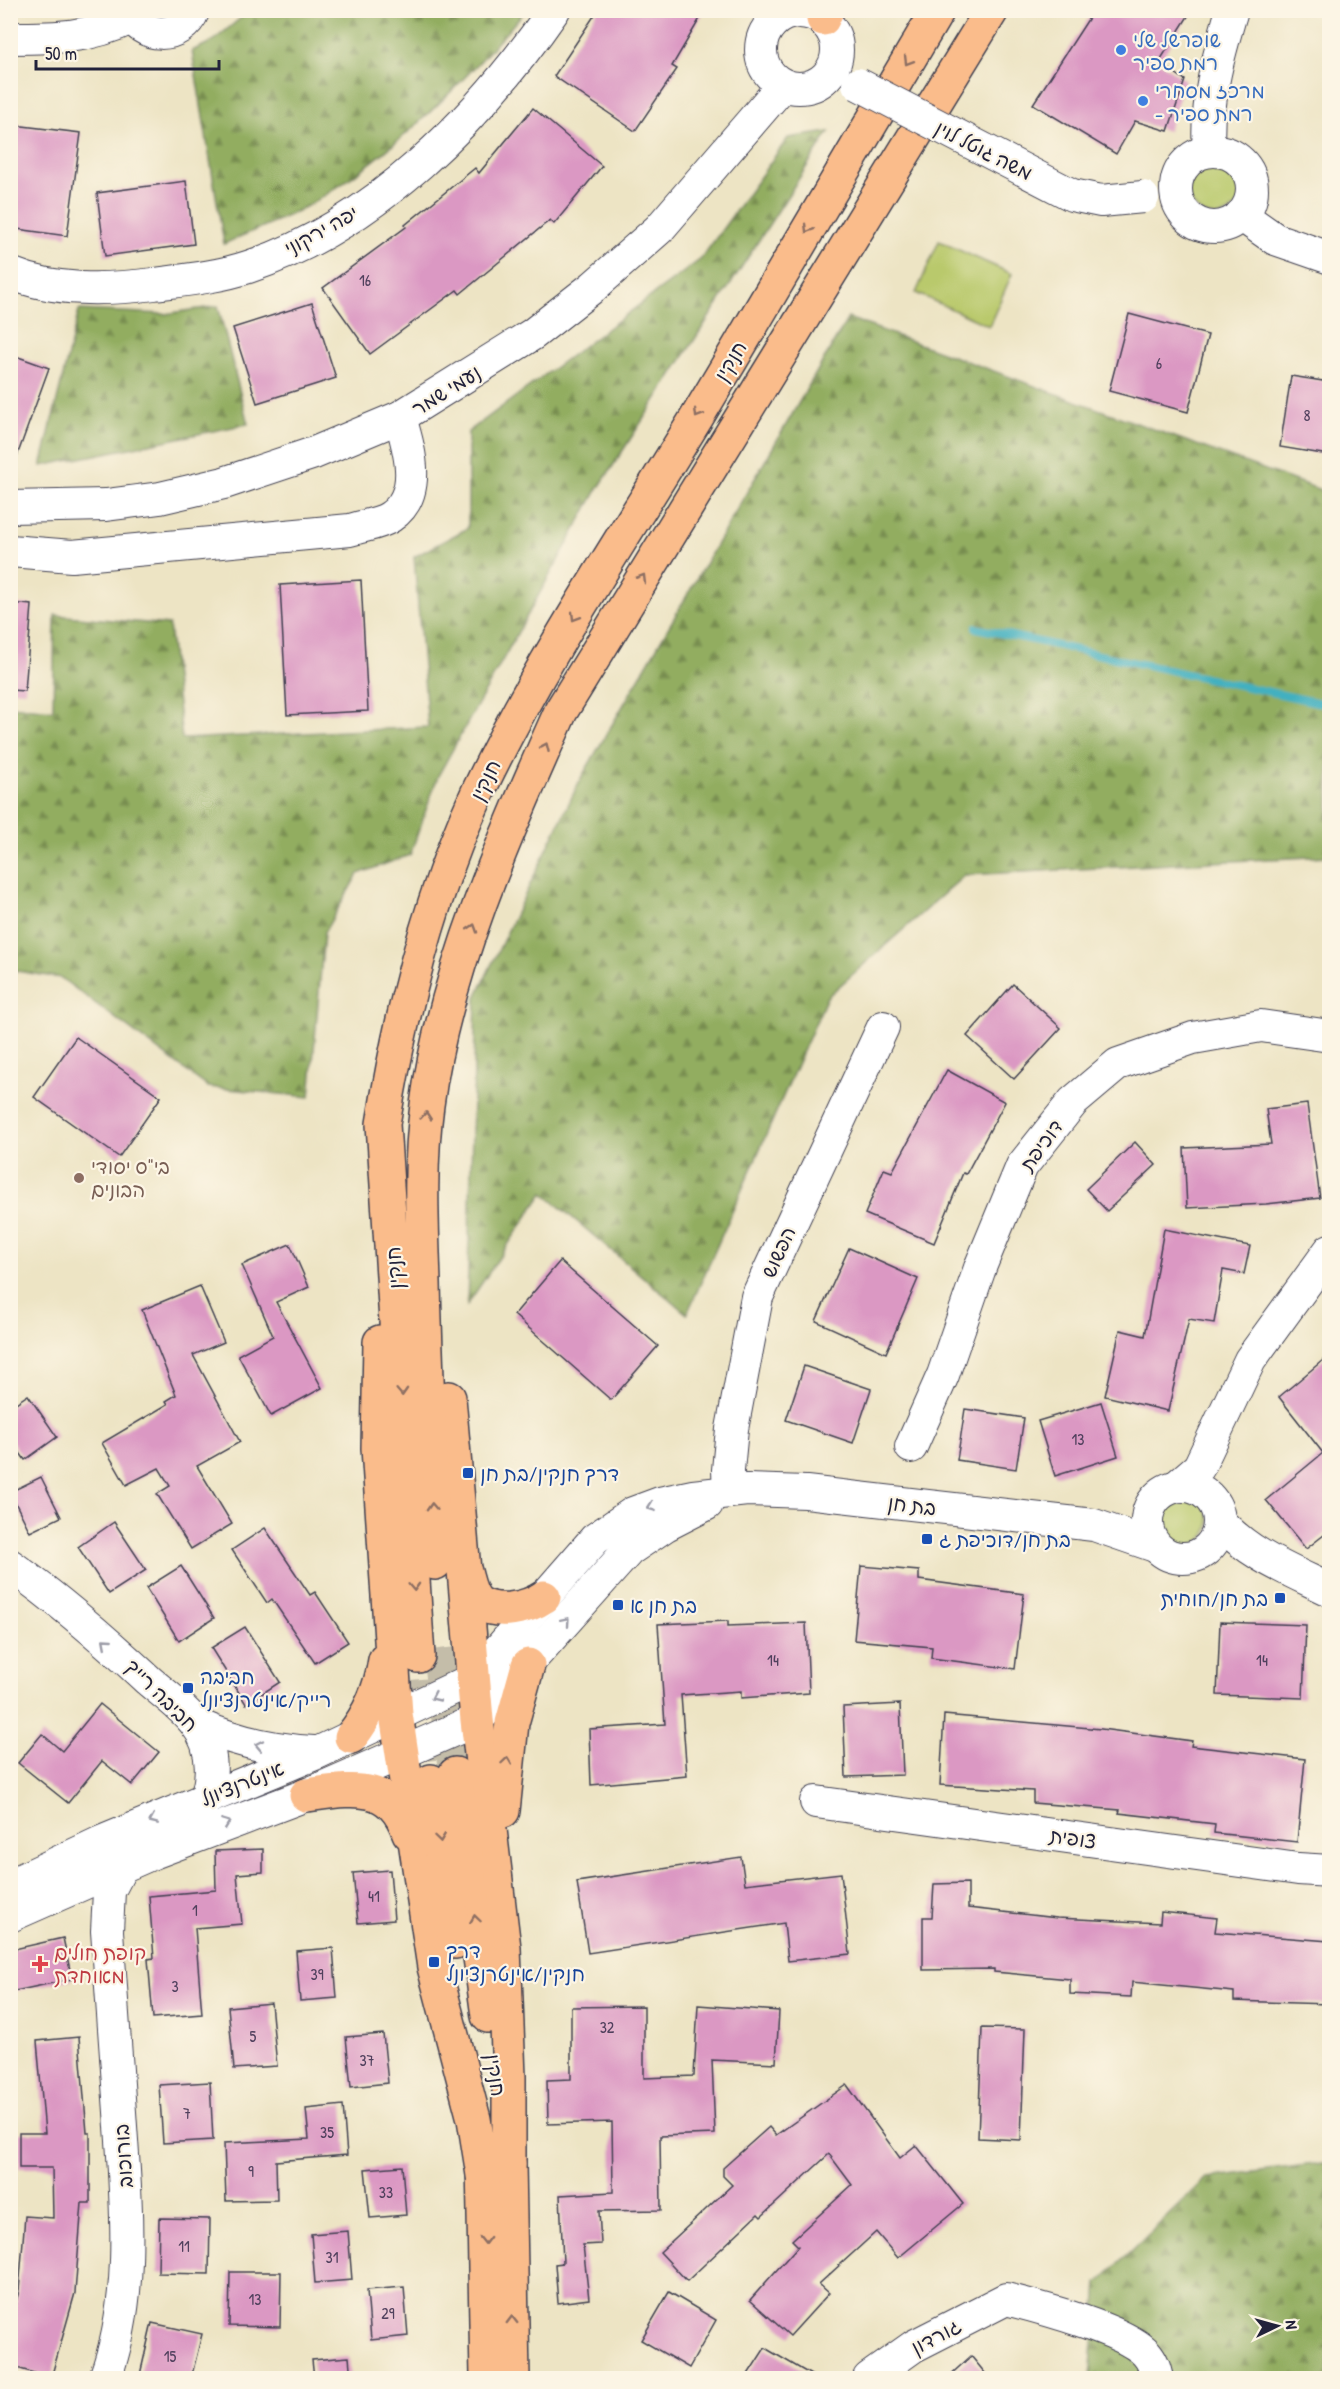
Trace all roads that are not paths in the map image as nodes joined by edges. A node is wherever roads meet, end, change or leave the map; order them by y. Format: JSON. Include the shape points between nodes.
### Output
{"nodes":[{"id":1,"x":194,"y":10,"type":"edge"},
{"id":2,"x":554,"y":10,"type":"edge"},
{"id":3,"x":938,"y":10,"type":"edge"},
{"id":4,"x":992,"y":10,"type":"edge"},
{"id":5,"x":1232,"y":10,"type":"edge"},
{"id":6,"x":130,"y":14,"type":"edge"},
{"id":7,"x":825,"y":15,"type":"edge"},
{"id":8,"x":10,"y":38,"type":"edge"},
{"id":9,"x":844,"y":78,"type":"junction"},
{"id":10,"x":783,"y":85,"type":"junction"},
{"id":11,"x":1209,"y":151,"type":"junction"},
{"id":12,"x":1176,"y":192,"type":"junction"},
{"id":13,"x":1241,"y":215,"type":"junction"},
{"id":14,"x":1329,"y":258,"type":"edge"},
{"id":15,"x":10,"y":273,"type":"edge"},
{"id":16,"x":400,"y":417,"type":"junction"},
{"id":17,"x":10,"y":507,"type":"edge"},
{"id":18,"x":10,"y":552,"type":"edge"},
{"id":19,"x":883,"y":1027,"type":"dead end"},
{"id":20,"x":1329,"y":1036,"type":"edge"},
{"id":21,"x":383,"y":1124,"type":"junction"},
{"id":22,"x":421,"y":1175,"type":"junction"},
{"id":23,"x":1329,"y":1250,"type":"edge"},
{"id":24,"x":732,"y":1429,"type":"junction"},
{"id":25,"x":911,"y":1447,"type":"dead end"},
{"id":26,"x":1205,"y":1458,"type":"junction"},
{"id":27,"x":1177,"y":1486,"type":"junction"},
{"id":28,"x":780,"y":1491,"type":"junction"},
{"id":29,"x":729,"y":1492,"type":"junction"},
{"id":30,"x":1149,"y":1509,"type":"junction"},
{"id":31,"x":1216,"y":1510,"type":"junction"},
{"id":32,"x":1094,"y":1526,"type":"junction"},
{"id":33,"x":1155,"y":1545,"type":"junction"},
{"id":34,"x":1202,"y":1554,"type":"junction"},
{"id":35,"x":1263,"y":1557,"type":"junction"},
{"id":36,"x":10,"y":1565,"type":"edge"},
{"id":37,"x":463,"y":1567,"type":"junction"},
{"id":38,"x":1329,"y":1590,"type":"edge"},
{"id":39,"x":544,"y":1597,"type":"junction"},
{"id":40,"x":388,"y":1628,"type":"junction"},
{"id":41,"x":528,"y":1665,"type":"junction"},
{"id":42,"x":473,"y":1679,"type":"junction"},
{"id":43,"x":396,"y":1714,"type":"junction"},
{"id":44,"x":477,"y":1720,"type":"junction"},
{"id":45,"x":196,"y":1724,"type":"junction"},
{"id":46,"x":351,"y":1737,"type":"junction"},
{"id":47,"x":317,"y":1752,"type":"junction"},
{"id":48,"x":401,"y":1753,"type":"junction"},
{"id":49,"x":443,"y":1778,"type":"tunnel mouth"},
{"id":50,"x":306,"y":1795,"type":"junction"},
{"id":51,"x":207,"y":1797,"type":"junction"},
{"id":52,"x":816,"y":1802,"type":"dead end"},
{"id":53,"x":153,"y":1853,"type":"junction"},
{"id":54,"x":416,"y":1855,"type":"junction"},
{"id":55,"x":122,"y":1866,"type":"junction"},
{"id":56,"x":1329,"y":1871,"type":"edge"},
{"id":57,"x":10,"y":1885,"type":"edge"},
{"id":58,"x":42,"y":1901,"type":"junction"},
{"id":59,"x":500,"y":1903,"type":"junction"},
{"id":60,"x":10,"y":1916,"type":"edge"},
{"id":61,"x":107,"y":1931,"type":"junction"},
{"id":62,"x":496,"y":2173,"type":"junction"},
{"id":63,"x":105,"y":2379,"type":"edge"},
{"id":64,"x":487,"y":2379,"type":"edge"},
{"id":65,"x":513,"y":2379,"type":"edge"},
{"id":66,"x":869,"y":2379,"type":"edge"},
{"id":67,"x":1157,"y":2379,"type":"edge"}],
"edges":[{"from":1,"to":6,"type":"street","via":[[184,26],[162,34],[150,32]]},
{"from":2,"to":15,"type":"street","name":"יפה ירקוני","via":[[517,63],[468,118],[361,209],[300,245],[248,267],[127,288],[71,289]]},
{"from":3,"to":21,"type":"main road","name":"חנקין","one_way":true,"via":[[535,681],[477,794],[443,882],[412,982]]},
{"from":22,"to":4,"type":"main road","name":"חנקין","one_way":true,"via":[[427,1104],[446,1013],[483,898],[561,711]]},
{"from":5,"to":11,"type":"street","via":[[1207,114]]},
{"from":6,"to":8,"type":"street","via":[[104,31],[80,36]]},
{"from":7,"to":9,"type":"street","via":[[837,44],[835,63]]},
{"from":7,"to":10,"type":"street","via":[[786,14],[767,30],[761,55],[765,67]]},
{"from":9,"to":10,"type":"street","via":[[804,88]]},
{"from":9,"to":12,"type":"street","name":"משה גוטל לוין","bridge":true,"via":[[1072,195],[1101,201]]},
{"from":10,"to":16,"type":"street","name":"נעמי שמר","via":[[658,229],[593,287],[533,334]]},
{"from":11,"to":12,"type":"street","via":[[1188,161],[1181,170]]},
{"from":11,"to":13,"type":"street","via":[[1232,155],[1248,172],[1252,195]]},
{"from":12,"to":13,"type":"street","via":[[1184,212],[1201,225],[1223,226]]},
{"from":13,"to":14,"type":"street","via":[[1275,239]]},
{"from":16,"to":17,"type":"street","name":"נעמי שמר","via":[[314,453],[224,483],[160,498],[106,505]]},
{"from":16,"to":18,"type":"street","via":[[412,460],[411,481],[405,500],[390,518],[350,530],[72,556]]},
{"from":19,"to":24,"type":"street","name":"הפשוש","via":[[757,1297]]},
{"from":20,"to":25,"type":"street","name":"דוכיפת","via":[[1261,1026],[1193,1038],[1118,1064],[1073,1102],[1022,1166],[981,1265],[943,1375]]},
{"from":21,"to":22,"type":"main road","name":"חנקין","one_way":true,"via":[[429,1653]]},
{"from":21,"to":40,"type":"main road","via":[[378,1448]]},
{"from":22,"to":37,"type":"main road","via":[[446,1362]]},
{"from":23,"to":26,"type":"street","via":[[1250,1360]]},
{"from":24,"to":28,"type":"street","via":[[747,1466],[766,1486]]},
{"from":24,"to":29,"type":"street","name":"הפשוש"},
{"from":26,"to":27,"type":"street"},
{"from":26,"to":31,"type":"street","via":[[1205,1474]]},
{"from":27,"to":30,"type":"street","via":[[1155,1498]]},
{"from":27,"to":31,"type":"street","via":[[1202,1490]]},
{"from":28,"to":29,"type":"street","name":"בת חן"},
{"from":28,"to":32,"type":"street","name":"בת חן"},
{"from":29,"to":39,"type":"street","name":"בת חן","one_way":true,"via":[[693,1496],[633,1513],[595,1539]]},
{"from":41,"to":29,"type":"street","name":"בת חן","one_way":true,"via":[[629,1550],[666,1525]]},
{"from":30,"to":32,"type":"street","name":"בת חן"},
{"from":30,"to":33,"type":"street","via":[[1148,1528]]},
{"from":31,"to":34,"type":"street","via":[[1218,1535]]},
{"from":31,"to":35,"type":"street","via":[[1242,1544]]},
{"from":32,"to":33,"type":"street","name":"בת חן"},
{"from":33,"to":34,"type":"street","via":[[1177,1558]]},
{"from":34,"to":35,"type":"street"},
{"from":35,"to":38,"type":"street"},
{"from":45,"to":36,"type":"street","name":"חביבה רייך","one_way":true,"via":[[99,1635]]},
{"from":37,"to":39,"type":"main road","via":[[474,1598],[486,1606],[530,1606]]},
{"from":37,"to":42,"type":"main road"},
{"from":39,"to":42,"type":"street","name":"בת חן"},
{"from":40,"to":43,"type":"main road"},
{"from":40,"to":46,"type":"main road","via":[[376,1692],[365,1718]]},
{"from":41,"to":44,"type":"street","name":"בת חן"},
{"from":59,"to":41,"type":"main road","one_way":true,"via":[[504,1780],[512,1723]]},
{"from":42,"to":43,"type":"street","name":"אינטרנציונל","one_way":true},
{"from":42,"to":44,"type":"main road"},
{"from":43,"to":46,"type":"street","name":"אינטרנציונל"},
{"from":43,"to":48,"type":"main road"},
{"from":44,"to":48,"type":"street","name":"אינטרנציונל"},
{"from":44,"to":59,"type":"main road"},
{"from":47,"to":45,"type":"street","one_way":true,"via":[[260,1746]]},
{"from":45,"to":51,"type":"street","name":"חביבה רייך","via":[[210,1757]]},
{"from":46,"to":47,"type":"street","name":"אינטרנציונל"},
{"from":47,"to":51,"type":"street","name":"אינטרנציונל"},
{"from":48,"to":50,"type":"street","name":"אינטרנציונל"},
{"from":48,"to":54,"type":"main road"},
{"from":49,"to":62,"type":"main road","name":"חנקין"},
{"from":53,"to":50,"type":"street","name":"אינטרנציונל","one_way":true},
{"from":50,"to":54,"type":"main road","via":[[356,1790],[385,1797],[401,1814]]},
{"from":51,"to":53,"type":"street","name":"חביבה רייך","via":[[188,1825]]},
{"from":51,"to":57,"type":"street","name":"אינטרנציונל","one_way":true},
{"from":52,"to":56,"type":"street","name":"צופית"},
{"from":53,"to":55,"type":"street","name":"אינטרנציונל"},
{"from":54,"to":62,"type":"main road","via":[[434,1967],[474,2119]]},
{"from":55,"to":58,"type":"street","name":"אינטרנציונל"},
{"from":55,"to":61,"type":"street","name":"בורוכוב","via":[[109,1891]]},
{"from":58,"to":60,"type":"street","name":"אינטרנציונל"},
{"from":58,"to":61,"type":"street","via":[[84,1906],[98,1916]]},
{"from":59,"to":62,"type":"main road","via":[[509,2077]]},
{"from":61,"to":63,"type":"street","name":"בורוכוב","via":[[126,2200],[124,2291]]},
{"from":62,"to":64,"type":"main road","name":"חנקין","one_way":true},
{"from":65,"to":62,"type":"main road","name":"חנקין","one_way":true},
{"from":66,"to":67,"type":"street","name":"גורדון","via":[[914,2346],[1006,2300],[1063,2314],[1145,2351],[1154,2364]]}]}
